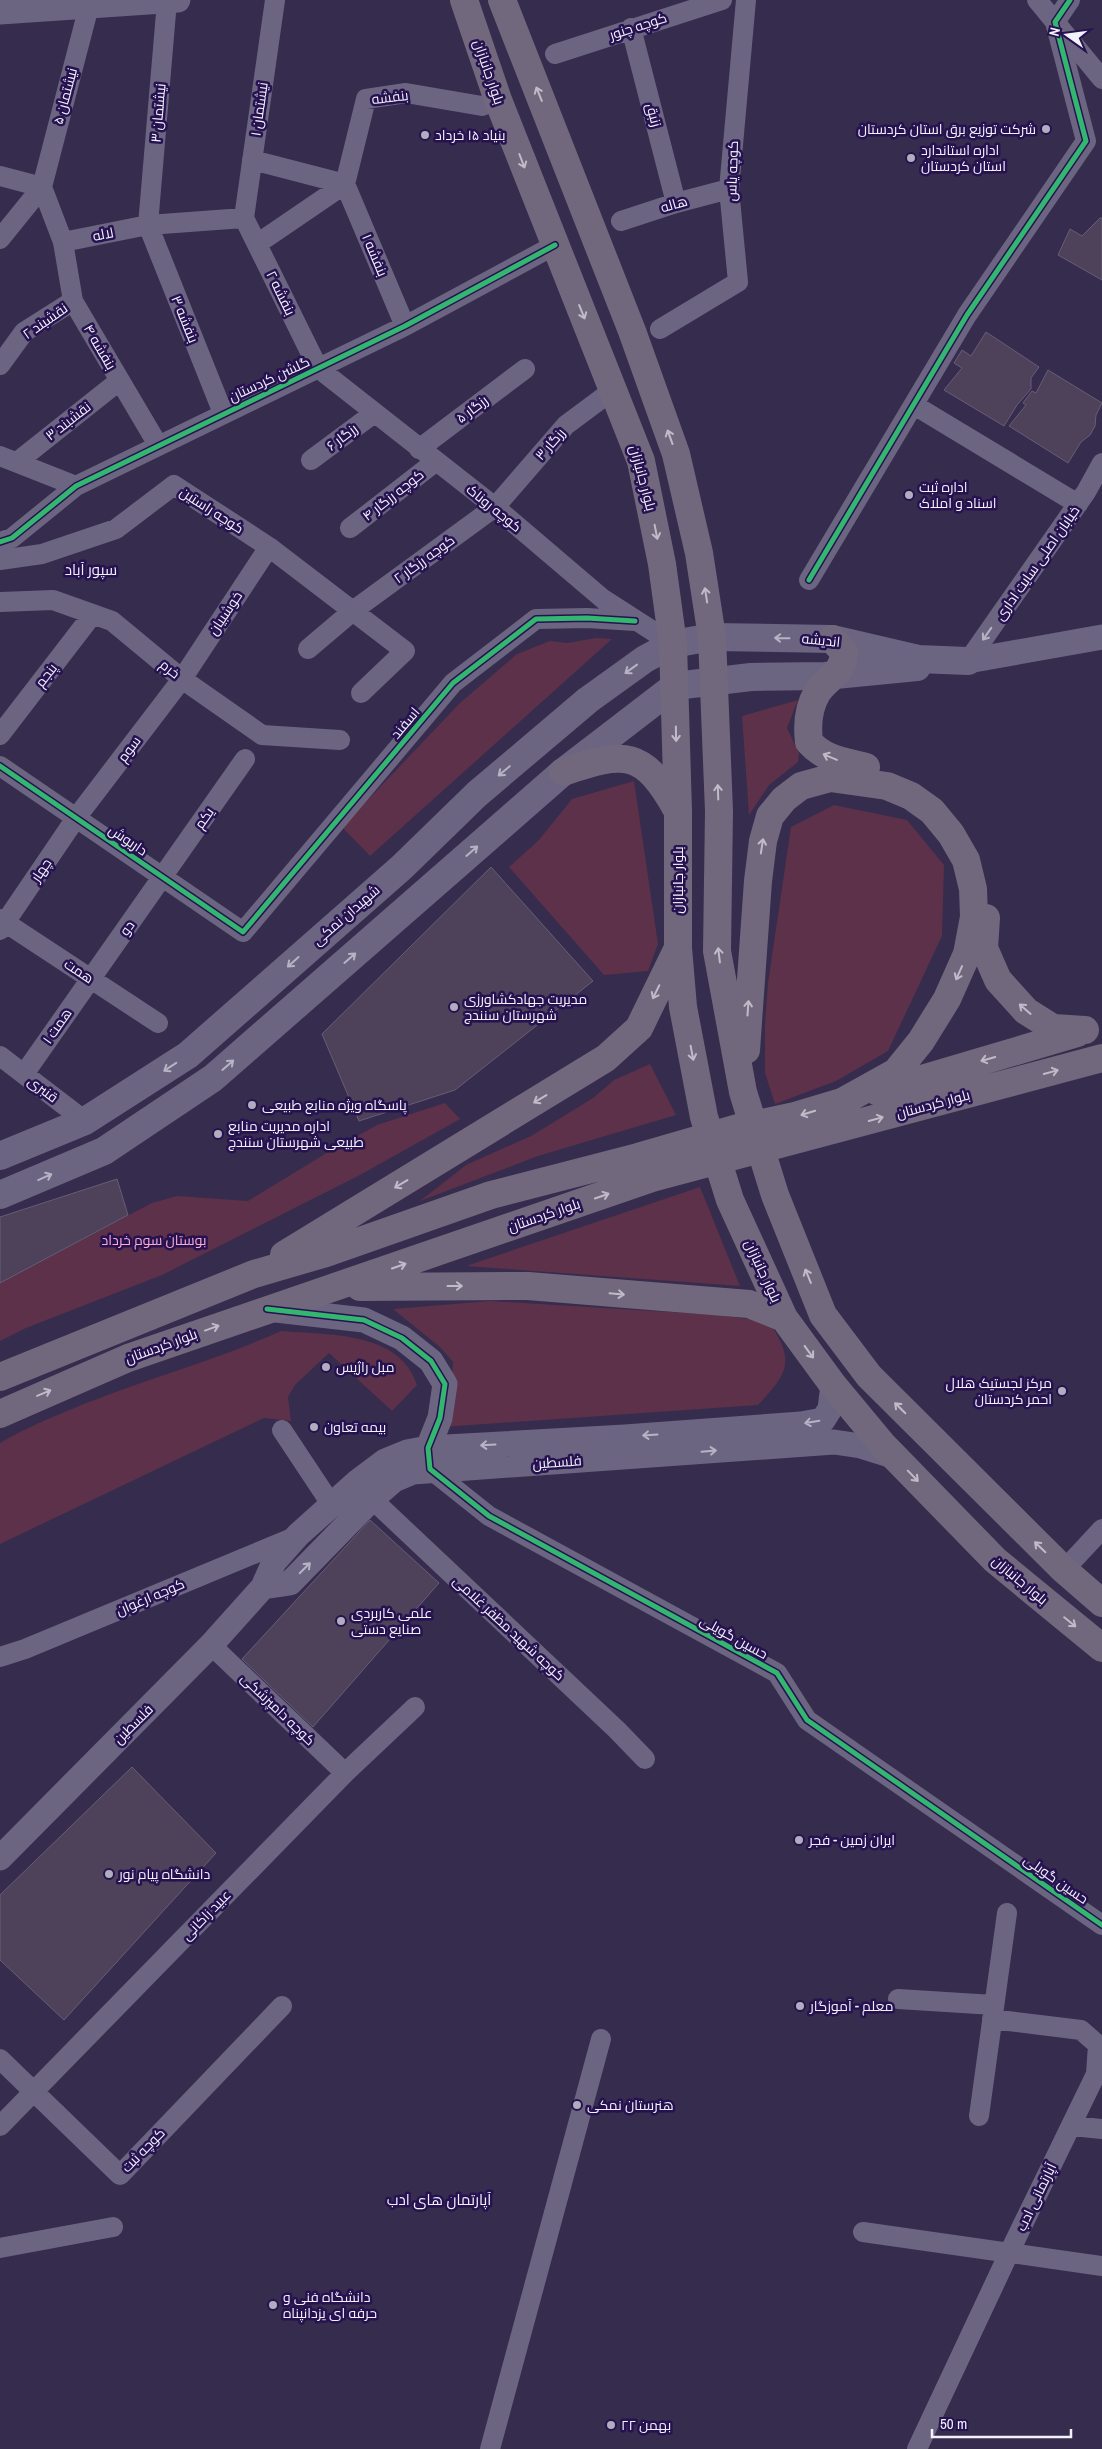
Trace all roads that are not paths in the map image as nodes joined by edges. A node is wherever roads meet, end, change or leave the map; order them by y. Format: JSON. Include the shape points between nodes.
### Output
{"nodes":[{"id":1,"x":173,"y":0,"type":"edge"},
{"id":2,"x":275,"y":0,"type":"edge"},
{"id":3,"x":464,"y":0,"type":"edge"},
{"id":4,"x":502,"y":0,"type":"edge"},
{"id":5,"x":722,"y":0,"type":"edge"},
{"id":6,"x":746,"y":0,"type":"edge"},
{"id":7,"x":1037,"y":0,"type":"edge"},
{"id":8,"x":1070,"y":0,"type":"edge"},
{"id":9,"x":89,"y":6,"type":"junction"},
{"id":10,"x":0,"y":12,"type":"edge"},
{"id":11,"x":1055,"y":22,"type":"junction"},
{"id":12,"x":631,"y":28,"type":"junction"},
{"id":13,"x":555,"y":54,"type":"dead end"},
{"id":14,"x":1102,"y":79,"type":"edge"},
{"id":15,"x":498,"y":100,"type":"junction"},
{"id":16,"x":252,"y":160,"type":"junction"},
{"id":17,"x":0,"y":176,"type":"edge"},
{"id":18,"x":345,"y":184,"type":"junction"},
{"id":19,"x":42,"y":187,"type":"junction"},
{"id":20,"x":729,"y":190,"type":"junction"},
{"id":21,"x":676,"y":203,"type":"junction"},
{"id":22,"x":244,"y":218,"type":"junction"},
{"id":23,"x":620,"y":221,"type":"dead end"},
{"id":24,"x":148,"y":225,"type":"junction"},
{"id":25,"x":0,"y":239,"type":"edge"},
{"id":26,"x":63,"y":242,"type":"junction"},
{"id":27,"x":257,"y":244,"type":"junction"},
{"id":28,"x":555,"y":245,"type":"junction"},
{"id":29,"x":73,"y":301,"type":"junction"},
{"id":30,"x":405,"y":326,"type":"junction"},
{"id":31,"x":660,"y":329,"type":"dead end"},
{"id":32,"x":0,"y":366,"type":"edge"},
{"id":33,"x":318,"y":368,"type":"junction"},
{"id":34,"x":525,"y":369,"type":"dead end"},
{"id":35,"x":119,"y":381,"type":"junction"},
{"id":36,"x":613,"y":390,"type":"junction"},
{"id":37,"x":914,"y":405,"type":"junction"},
{"id":38,"x":223,"y":413,"type":"junction"},
{"id":39,"x":373,"y":414,"type":"junction"},
{"id":40,"x":158,"y":445,"type":"junction"},
{"id":41,"x":419,"y":449,"type":"junction"},
{"id":42,"x":9,"y":459,"type":"edge"},
{"id":43,"x":312,"y":460,"type":"dead end"},
{"id":44,"x":435,"y":462,"type":"junction"},
{"id":45,"x":1102,"y":463,"type":"edge"},
{"id":46,"x":76,"y":486,"type":"junction"},
{"id":47,"x":1078,"y":504,"type":"junction"},
{"id":48,"x":495,"y":507,"type":"junction"},
{"id":49,"x":350,"y":528,"type":"dead end"},
{"id":50,"x":0,"y":542,"type":"edge"},
{"id":51,"x":269,"y":547,"type":"junction"},
{"id":52,"x":0,"y":560,"type":"edge"},
{"id":53,"x":809,"y":580,"type":"dead end"},
{"id":54,"x":0,"y":602,"type":"edge"},
{"id":55,"x":354,"y":610,"type":"junction"},
{"id":56,"x":93,"y":614,"type":"junction"},
{"id":57,"x":635,"y":621,"type":"junction"},
{"id":58,"x":712,"y":637,"type":"junction"},
{"id":59,"x":1102,"y":637,"type":"edge"},
{"id":60,"x":832,"y":639,"type":"junction"},
{"id":61,"x":673,"y":644,"type":"junction"},
{"id":62,"x":308,"y":649,"type":"dead end"},
{"id":63,"x":968,"y":661,"type":"junction"},
{"id":64,"x":835,"y":675,"type":"junction"},
{"id":65,"x":182,"y":679,"type":"junction"},
{"id":66,"x":715,"y":680,"type":"junction"},
{"id":67,"x":675,"y":686,"type":"junction"},
{"id":68,"x":362,"y":693,"type":"dead end"},
{"id":69,"x":0,"y":735,"type":"edge"},
{"id":70,"x":340,"y":740,"type":"dead end"},
{"id":71,"x":245,"y":759,"type":"dead end"},
{"id":72,"x":0,"y":766,"type":"edge"},
{"id":73,"x":563,"y":772,"type":"junction"},
{"id":74,"x":678,"y":811,"type":"junction"},
{"id":75,"x":76,"y":818,"type":"junction"},
{"id":76,"x":163,"y":878,"type":"junction"},
{"id":77,"x":2,"y":923,"type":"edge"},
{"id":78,"x":243,"y":932,"type":"joint"},
{"id":79,"x":678,"y":948,"type":"junction"},
{"id":80,"x":90,"y":978,"type":"junction"},
{"id":81,"x":158,"y":1023,"type":"dead end"},
{"id":82,"x":1094,"y":1028,"type":"edge"},
{"id":83,"x":0,"y":1056,"type":"edge"},
{"id":84,"x":1102,"y":1058,"type":"edge"},
{"id":85,"x":24,"y":1074,"type":"junction"},
{"id":86,"x":744,"y":1099,"type":"junction"},
{"id":87,"x":842,"y":1102,"type":"junction"},
{"id":88,"x":85,"y":1121,"type":"junction"},
{"id":89,"x":0,"y":1156,"type":"edge"},
{"id":90,"x":0,"y":1195,"type":"edge"},
{"id":91,"x":254,"y":1274,"type":"junction"},
{"id":92,"x":336,"y":1287,"type":"junction"},
{"id":93,"x":266,"y":1309,"type":"junction"},
{"id":94,"x":784,"y":1318,"type":"junction"},
{"id":95,"x":364,"y":1320,"type":"junction"},
{"id":96,"x":0,"y":1377,"type":"edge"},
{"id":97,"x":833,"y":1385,"type":"junction"},
{"id":98,"x":0,"y":1414,"type":"edge"},
{"id":99,"x":282,"y":1430,"type":"dead end"},
{"id":100,"x":893,"y":1456,"type":"junction"},
{"id":101,"x":429,"y":1458,"type":"junction"},
{"id":102,"x":372,"y":1499,"type":"junction"},
{"id":103,"x":331,"y":1504,"type":"junction"},
{"id":104,"x":1102,"y":1529,"type":"edge"},
{"id":105,"x":298,"y":1535,"type":"junction"},
{"id":106,"x":1064,"y":1570,"type":"junction"},
{"id":107,"x":263,"y":1587,"type":"junction"},
{"id":108,"x":1102,"y":1603,"type":"edge"},
{"id":109,"x":210,"y":1645,"type":"junction"},
{"id":110,"x":1102,"y":1648,"type":"edge"},
{"id":111,"x":0,"y":1657,"type":"edge"},
{"id":112,"x":415,"y":1707,"type":"dead end"},
{"id":113,"x":645,"y":1759,"type":"dead end"},
{"id":114,"x":345,"y":1773,"type":"junction"},
{"id":115,"x":0,"y":1858,"type":"edge"},
{"id":116,"x":1007,"y":1913,"type":"dead end"},
{"id":117,"x":1102,"y":1925,"type":"edge"},
{"id":118,"x":898,"y":1998,"type":"dead end"},
{"id":119,"x":282,"y":2006,"type":"dead end"},
{"id":120,"x":993,"y":2012,"type":"junction"},
{"id":121,"x":601,"y":2039,"type":"dead end"},
{"id":122,"x":0,"y":2059,"type":"edge"},
{"id":123,"x":34,"y":2092,"type":"junction"},
{"id":124,"x":980,"y":2116,"type":"dead end"},
{"id":125,"x":0,"y":2126,"type":"edge"},
{"id":126,"x":1072,"y":2126,"type":"junction"},
{"id":127,"x":1102,"y":2130,"type":"edge"},
{"id":128,"x":113,"y":2227,"type":"dead end"},
{"id":129,"x":863,"y":2232,"type":"dead end"},
{"id":130,"x":0,"y":2248,"type":"edge"},
{"id":131,"x":1008,"y":2253,"type":"junction"},
{"id":132,"x":1102,"y":2266,"type":"edge"},
{"id":133,"x":490,"y":2449,"type":"edge"},
{"id":134,"x":917,"y":2449,"type":"edge"}],
"edges":[{"from":1,"to":9,"type":"street"},
{"from":1,"to":24,"type":"street","name":"نیشتمان ۳"},
{"from":2,"to":16,"type":"street","name":"نیشتمان ۱"},
{"from":3,"to":15,"type":"main road","name":"بلوار جانبازان"},
{"from":58,"to":4,"type":"main road","one_way":true,"via":[[699,553],[676,454],[611,276]]},
{"from":5,"to":12,"type":"street","name":"کوچه چنور"},
{"from":6,"to":20,"type":"street","name":"کوچه یاس"},
{"from":7,"to":11,"type":"street"},
{"from":8,"to":11,"type":"street"},
{"from":9,"to":10,"type":"street"},
{"from":9,"to":19,"type":"street","name":"نیشتمان ۵"},
{"from":11,"to":14,"type":"street"},
{"from":11,"to":37,"type":"street","via":[[1086,141],[967,315]]},
{"from":12,"to":13,"type":"street","name":"کوچه چنور"},
{"from":12,"to":21,"type":"street","name":"زنبق"},
{"from":15,"to":18,"type":"street","name":"بنفشه","via":[[482,106],[406,93],[366,99]]},
{"from":15,"to":28,"type":"main road","name":"بلوار جانبازان","one_way":true},
{"from":16,"to":18,"type":"street"},
{"from":16,"to":22,"type":"street","name":"نیشتمان ۱"},
{"from":17,"to":19,"type":"street"},
{"from":18,"to":27,"type":"street"},
{"from":18,"to":30,"type":"street","name":"بنفشه ۱"},
{"from":19,"to":25,"type":"street"},
{"from":19,"to":26,"type":"street"},
{"from":20,"to":21,"type":"street","name":"هاله"},
{"from":20,"to":31,"type":"street","name":"کوچه یاس","via":[[738,282]]},
{"from":21,"to":23,"type":"street","name":"هاله"},
{"from":22,"to":24,"type":"street","name":"لاله"},
{"from":22,"to":27,"type":"street","name":"بنفشه ۲"},
{"from":24,"to":26,"type":"street","name":"لاله"},
{"from":24,"to":38,"type":"street","name":"بنفشه ۳"},
{"from":26,"to":29,"type":"street","name":"بنفشه ۴"},
{"from":27,"to":33,"type":"street","name":"بنفشه ۲"},
{"from":28,"to":30,"type":"street","name":"گلشن کردستان"},
{"from":28,"to":36,"type":"main road","name":"بلوار جانبازان","one_way":true},
{"from":29,"to":32,"type":"street","name":"نقشبند ۲","via":[[24,332]]},
{"from":29,"to":35,"type":"street","name":"بنفشه ۴"},
{"from":30,"to":33,"type":"street","name":"گلشن کردستان"},
{"from":33,"to":38,"type":"street","name":"گلشن کردستان"},
{"from":33,"to":39,"type":"street","name":"کوچه روناک"},
{"from":34,"to":41,"type":"street","name":"رزگار ۵"},
{"from":35,"to":40,"type":"street","name":"بنفشه ۴"},
{"from":35,"to":42,"type":"street","name":"نقشبند ۳"},
{"from":36,"to":48,"type":"street","name":"رزگار ۳","via":[[566,425]]},
{"from":36,"to":61,"type":"main road","name":"بلوار جانبازان","one_way":true,"via":[[641,461],[662,564]]},
{"from":37,"to":47,"type":"street"},
{"from":37,"to":53,"type":"street"},
{"from":38,"to":40,"type":"street","name":"گلشن کردستان"},
{"from":39,"to":41,"type":"street","name":"کوچه روناک"},
{"from":39,"to":43,"type":"street","name":"رزگار ۶"},
{"from":40,"to":46,"type":"street","name":"گلشن کردستان"},
{"from":41,"to":44,"type":"street","name":"کوچه روناک"},
{"from":42,"to":46,"type":"street"},
{"from":44,"to":48,"type":"street","name":"کوچه روناک"},
{"from":44,"to":49,"type":"street","name":"کوچه رزگار ۴"},
{"from":45,"to":47,"type":"street","name":"خیابان اصلی سایت اداری"},
{"from":46,"to":50,"type":"street","name":"گلشن کردستان","via":[[12,538]]},
{"from":47,"to":63,"type":"street","name":"خیابان اصلی سایت اداری","one_way":true},
{"from":48,"to":55,"type":"street","name":"کوچه رزگار ۲"},
{"from":48,"to":57,"type":"street","name":"کوچه روناک","via":[[603,599]]},
{"from":51,"to":52,"type":"street","name":"کوچه راستین","via":[[174,485],[116,529],[42,554]]},
{"from":51,"to":55,"type":"street","name":"کوچه راستین"},
{"from":51,"to":65,"type":"street","name":"خوشبیان"},
{"from":54,"to":56,"type":"street","name":"خرم","via":[[53,600]]},
{"from":55,"to":62,"type":"street","name":"کوچه رزگار ۲"},
{"from":55,"to":68,"type":"street","name":"کوچه راستین","via":[[405,651]]},
{"from":56,"to":65,"type":"street","name":"خرم","via":[[112,622]]},
{"from":56,"to":69,"type":"street","name":"پنجم"},
{"from":57,"to":61,"type":"street","name":"کوچه روناک"},
{"from":57,"to":78,"type":"street","name":"اسفند","via":[[536,619],[453,684]]},
{"from":60,"to":58,"type":"main road","name":"اندیشه","one_way":true},
{"from":58,"to":61,"type":"main road","name":"اندیشه"},
{"from":58,"to":66,"type":"main road"},
{"from":59,"to":63,"type":"street","name":"اندیشه"},
{"from":60,"to":63,"type":"main road","name":"اندیشه","via":[[918,659]]},
{"from":60,"to":64,"type":"main road","via":[[844,652],[843,664]]},
{"from":61,"to":67,"type":"main road","name":"بلوار جانبازان"},
{"from":61,"to":88,"type":"main road","name":"شهیدان نمکی","one_way":true,"via":[[588,700],[484,788],[402,866],[188,1055]]},
{"from":63,"to":64,"type":"main road","name":"اندیشه"},
{"from":64,"to":66,"type":"main road","name":"اندیشه"},
{"from":82,"to":64,"type":"main road","one_way":true,"via":[[1053,1028],[1026,1011],[998,980],[984,948],[986,885],[977,852],[959,822],[938,800],[915,784],[889,774],[830,759],[816,751],[809,742],[809,712],[818,692]]},
{"from":65,"to":70,"type":"street","name":"خرم","via":[[262,735]]},
{"from":65,"to":75,"type":"street","name":"سوم"},
{"from":66,"to":67,"type":"main road","name":"اندیشه"},
{"from":86,"to":66,"type":"main road","one_way":true,"via":[[718,951],[719,810]]},
{"from":67,"to":73,"type":"main road"},
{"from":67,"to":74,"type":"main road","name":"بلوار جانبازان","one_way":true},
{"from":71,"to":76,"type":"street","name":"یکم"},
{"from":72,"to":75,"type":"street","name":"داریوش"},
{"from":73,"to":74,"type":"main road","via":[[602,759],[626,758],[647,768],[663,784]]},
{"from":90,"to":73,"type":"main road","one_way":true,"via":[[104,1151],[213,1078]]},
{"from":74,"to":79,"type":"main road","name":"بلوار جانبازان"},
{"from":75,"to":76,"type":"street","name":"داریوش"},
{"from":75,"to":77,"type":"street","name":"چهار"},
{"from":76,"to":78,"type":"street","name":"داریوش"},
{"from":76,"to":80,"type":"street","name":"دو"},
{"from":77,"to":80,"type":"street","name":"همت"},
{"from":79,"to":91,"type":"main road","one_way":true,"via":[[638,1028],[606,1058]]},
{"from":79,"to":94,"type":"main road","name":"بلوار جانبازان","one_way":true,"via":[[683,1007],[704,1117],[730,1200]]},
{"from":80,"to":81,"type":"street","name":"همت"},
{"from":80,"to":85,"type":"street","name":"همت ۱"},
{"from":82,"to":87,"type":"main road","name":"بلوار کردستان","one_way":true},
{"from":83,"to":85,"type":"street","name":"قنبری"},
{"from":92,"to":84,"type":"main road","name":"بلوار کردستان","one_way":true,"via":[[652,1178]]},
{"from":85,"to":88,"type":"street","name":"قنبری"},
{"from":86,"to":87,"type":"main road","name":"بلوار کردستان","one_way":true,"via":[[763,841],[770,816],[784,799],[801,786],[830,778],[887,786],[911,796],[932,811],[966,860],[973,889],[974,917],[967,954],[947,999],[922,1041],[896,1072]]},
{"from":106,"to":86,"type":"main road","one_way":true,"via":[[868,1376],[824,1315],[775,1196]]},
{"from":87,"to":91,"type":"main road","name":"بلوار کردستان","one_way":true,"via":[[492,1195],[326,1253]]},
{"from":88,"to":89,"type":"main road","name":"شهیدان نمکی"},
{"from":91,"to":96,"type":"main road","name":"بلوار کردستان"},
{"from":92,"to":93,"type":"main road","name":"بلوار کردستان"},
{"from":92,"to":94,"type":"main road","one_way":true,"via":[[528,1286],[749,1304]]},
{"from":92,"to":95,"type":"street"},
{"from":93,"to":95,"type":"street"},
{"from":98,"to":93,"type":"main road","name":"بلوار کردستان","one_way":true,"via":[[128,1358]]},
{"from":94,"to":97,"type":"main road","name":"بلوار جانبازان","one_way":true},
{"from":95,"to":101,"type":"street","via":[[402,1338],[432,1361],[444,1384],[440,1418]]},
{"from":97,"to":100,"type":"main road","name":"بلوار جانبازان"},
{"from":97,"to":101,"type":"street","name":"فلسطین","one_way":true,"via":[[830,1409],[823,1420],[801,1424],[625,1437]]},
{"from":99,"to":103,"type":"street"},
{"from":101,"to":100,"type":"street","name":"فلسطین","one_way":true,"via":[[834,1442]]},
{"from":100,"to":110,"type":"main road","name":"بلوار جانبازان","one_way":true,"via":[[995,1560]]},
{"from":101,"to":102,"type":"street","name":"فلسطین","via":[[413,1472],[394,1480]]},
{"from":101,"to":103,"type":"street","name":"فلسطین","via":[[407,1452],[386,1461]]},
{"from":101,"to":117,"type":"street","name":"حسین گویلی","via":[[489,1516],[777,1673],[806,1720]]},
{"from":107,"to":102,"type":"street","name":"فلسطین","one_way":true,"via":[[290,1583]]},
{"from":102,"to":113,"type":"street","name":"کوچه شهید مظفر غلامی"},
{"from":103,"to":105,"type":"street","name":"فلسطین"},
{"from":104,"to":106,"type":"street"},
{"from":105,"to":107,"type":"street","name":"فلسطین","via":[[274,1562]]},
{"from":105,"to":111,"type":"street","name":"کوچه ارغوان"},
{"from":106,"to":108,"type":"main road"},
{"from":107,"to":109,"type":"street","name":"فلسطین"},
{"from":109,"to":114,"type":"street","name":"کوچه دامپزشکی"},
{"from":109,"to":115,"type":"street","name":"فلسطین"},
{"from":112,"to":114,"type":"street","name":"عبید زاکانی"},
{"from":114,"to":123,"type":"street","name":"عبید زاکانی"},
{"from":116,"to":120,"type":"street"},
{"from":118,"to":120,"type":"street"},
{"from":119,"to":123,"type":"street","name":"کوچه ثبت","via":[[120,2175]]},
{"from":120,"to":124,"type":"street"},
{"from":120,"to":126,"type":"street","name":"آپارتمانی ادب","via":[[1081,2030],[1098,2045],[1096,2074]]},
{"from":121,"to":133,"type":"street"},
{"from":122,"to":123,"type":"street","name":"کوچه ثبت"},
{"from":123,"to":125,"type":"street","name":"عبید زاکانی"},
{"from":126,"to":127,"type":"street"},
{"from":126,"to":131,"type":"street","name":"آپارتمانی ادب"},
{"from":128,"to":130,"type":"street"},
{"from":129,"to":131,"type":"street"},
{"from":131,"to":132,"type":"street"},
{"from":131,"to":134,"type":"street","name":"آپارتمانی ادب"}]}
